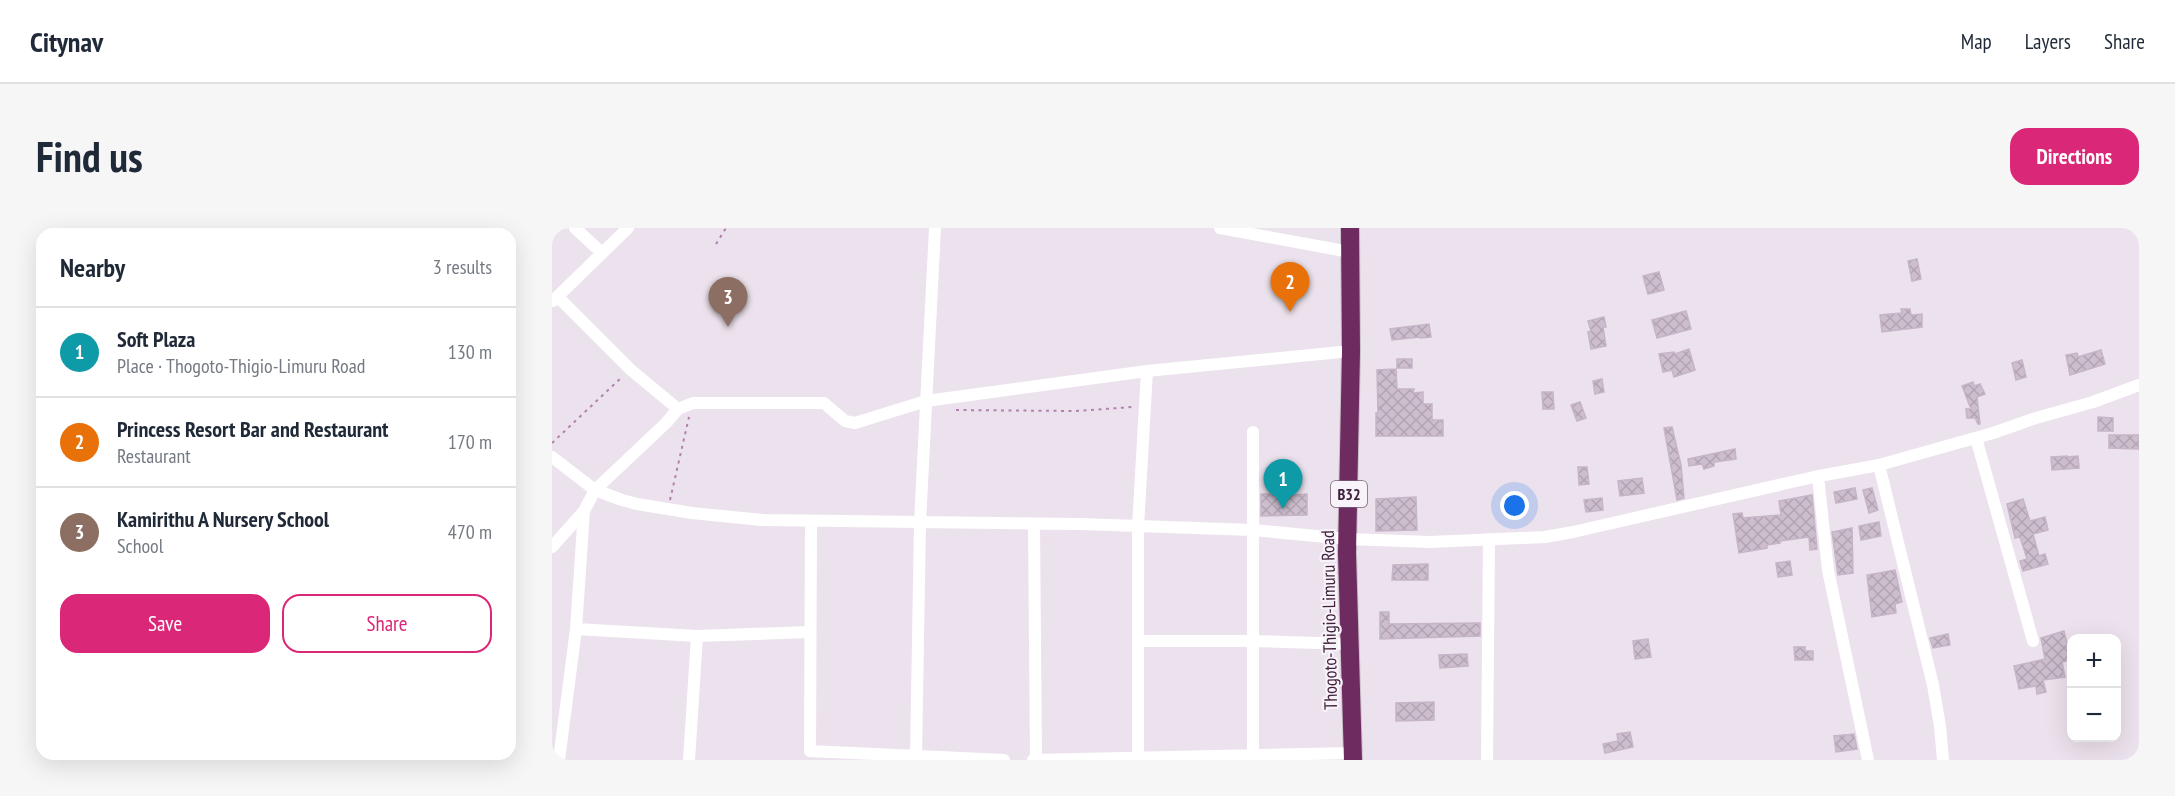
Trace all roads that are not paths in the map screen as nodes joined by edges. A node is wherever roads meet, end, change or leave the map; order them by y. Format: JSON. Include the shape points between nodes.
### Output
{"nodes":[{"id":1,"x":575,"y":228,"type":"edge"},
{"id":2,"x":628,"y":228,"type":"edge"},
{"id":3,"x":935,"y":228,"type":"edge"},
{"id":4,"x":1220,"y":228,"type":"edge"},
{"id":5,"x":1350,"y":228,"type":"edge"},
{"id":6,"x":1350,"y":252,"type":"junction"},
{"id":7,"x":603,"y":253,"type":"junction"},
{"id":8,"x":555,"y":299,"type":"edge"},
{"id":9,"x":1351,"y":351,"type":"junction"},
{"id":10,"x":1147,"y":371,"type":"junction"},
{"id":11,"x":2139,"y":385,"type":"edge"},
{"id":12,"x":926,"y":401,"type":"junction"},
{"id":13,"x":678,"y":409,"type":"junction"},
{"id":14,"x":1253,"y":432,"type":"dead end"},
{"id":15,"x":1976,"y":438,"type":"junction"},
{"id":16,"x":552,"y":457,"type":"edge"},
{"id":17,"x":1879,"y":465,"type":"junction"},
{"id":18,"x":1818,"y":476,"type":"junction"},
{"id":19,"x":595,"y":490,"type":"junction"},
{"id":20,"x":584,"y":511,"type":"junction"},
{"id":21,"x":811,"y":521,"type":"junction"},
{"id":22,"x":920,"y":523,"type":"junction"},
{"id":23,"x":1034,"y":524,"type":"junction"},
{"id":24,"x":1138,"y":527,"type":"junction"},
{"id":25,"x":1253,"y":530,"type":"junction"},
{"id":26,"x":1348,"y":539,"type":"junction"},
{"id":27,"x":1489,"y":539,"type":"junction"},
{"id":28,"x":552,"y":547,"type":"edge"},
{"id":29,"x":576,"y":629,"type":"junction"},
{"id":30,"x":810,"y":632,"type":"junction"},
{"id":31,"x":697,"y":636,"type":"junction"},
{"id":32,"x":1139,"y":641,"type":"junction"},
{"id":33,"x":1253,"y":641,"type":"junction"},
{"id":34,"x":2033,"y":641,"type":"dead end"},
{"id":35,"x":1350,"y":644,"type":"junction"},
{"id":36,"x":563,"y":723,"type":"junction"},
{"id":37,"x":552,"y":730,"type":"edge"},
{"id":38,"x":1253,"y":755,"type":"junction"},
{"id":39,"x":916,"y":756,"type":"junction"},
{"id":40,"x":1353,"y":756,"type":"edge"},
{"id":41,"x":1138,"y":758,"type":"junction"},
{"id":42,"x":980,"y":759,"type":"edge"},
{"id":43,"x":559,"y":760,"type":"edge"},
{"id":44,"x":689,"y":760,"type":"edge"},
{"id":45,"x":1004,"y":760,"type":"edge"},
{"id":46,"x":1034,"y":760,"type":"edge"},
{"id":47,"x":1487,"y":760,"type":"edge"},
{"id":48,"x":1868,"y":760,"type":"edge"},
{"id":49,"x":1943,"y":760,"type":"edge"}],
"edges":[{"from":1,"to":7,"type":"street"},
{"from":2,"to":7,"type":"street"},
{"from":3,"to":12,"type":"street"},
{"from":4,"to":6,"type":"street"},
{"from":5,"to":6,"type":"highway","name":"Thogoto-Thigio-Limuru Road","number":"B32"},
{"from":6,"to":9,"type":"highway","name":"Thogoto-Thigio-Limuru Road","number":"B32"},
{"from":7,"to":8,"type":"street"},
{"from":8,"to":13,"type":"street"},
{"from":9,"to":10,"type":"street"},
{"from":9,"to":26,"type":"highway","name":"Thogoto-Thigio-Limuru Road","number":"B32"},
{"from":10,"to":12,"type":"street"},
{"from":10,"to":24,"type":"street"},
{"from":11,"to":15,"type":"street"},
{"from":12,"to":13,"type":"street","via":[[855,423],[845,421],[824,403],[693,403]]},
{"from":12,"to":22,"type":"street"},
{"from":13,"to":19,"type":"street"},
{"from":14,"to":25,"type":"street"},
{"from":15,"to":17,"type":"street"},
{"from":15,"to":34,"type":"street"},
{"from":16,"to":19,"type":"street"},
{"from":17,"to":18,"type":"street"},
{"from":17,"to":49,"type":"street","via":[[1933,685]]},
{"from":18,"to":27,"type":"street","via":[[1573,532]]},
{"from":18,"to":48,"type":"street","via":[[1828,570]]},
{"from":19,"to":20,"type":"street"},
{"from":19,"to":21,"type":"street","via":[[637,504],[750,519]]},
{"from":20,"to":28,"type":"street"},
{"from":20,"to":29,"type":"street"},
{"from":21,"to":22,"type":"street"},
{"from":21,"to":30,"type":"street"},
{"from":22,"to":23,"type":"street"},
{"from":22,"to":39,"type":"street"},
{"from":23,"to":24,"type":"street"},
{"from":23,"to":46,"type":"street"},
{"from":24,"to":25,"type":"street"},
{"from":24,"to":32,"type":"street"},
{"from":25,"to":26,"type":"street"},
{"from":25,"to":33,"type":"street"},
{"from":26,"to":27,"type":"street"},
{"from":26,"to":35,"type":"highway","name":"Thogoto-Thigio-Limuru Road","number":"B32"},
{"from":27,"to":47,"type":"street"},
{"from":29,"to":31,"type":"street"},
{"from":29,"to":36,"type":"street"},
{"from":30,"to":31,"type":"street"},
{"from":30,"to":39,"type":"street","via":[[810,751]]},
{"from":31,"to":44,"type":"street"},
{"from":32,"to":33,"type":"street"},
{"from":32,"to":41,"type":"street"},
{"from":33,"to":35,"type":"street"},
{"from":33,"to":38,"type":"street"},
{"from":35,"to":40,"type":"highway","name":"Thogoto-Thigio-Limuru Road","number":"B32"},
{"from":36,"to":37,"type":"street"},
{"from":36,"to":43,"type":"street"},
{"from":38,"to":40,"type":"street"},
{"from":38,"to":41,"type":"street"},
{"from":39,"to":42,"type":"street"},
{"from":41,"to":46,"type":"street"},
{"from":42,"to":45,"type":"street"}]}
